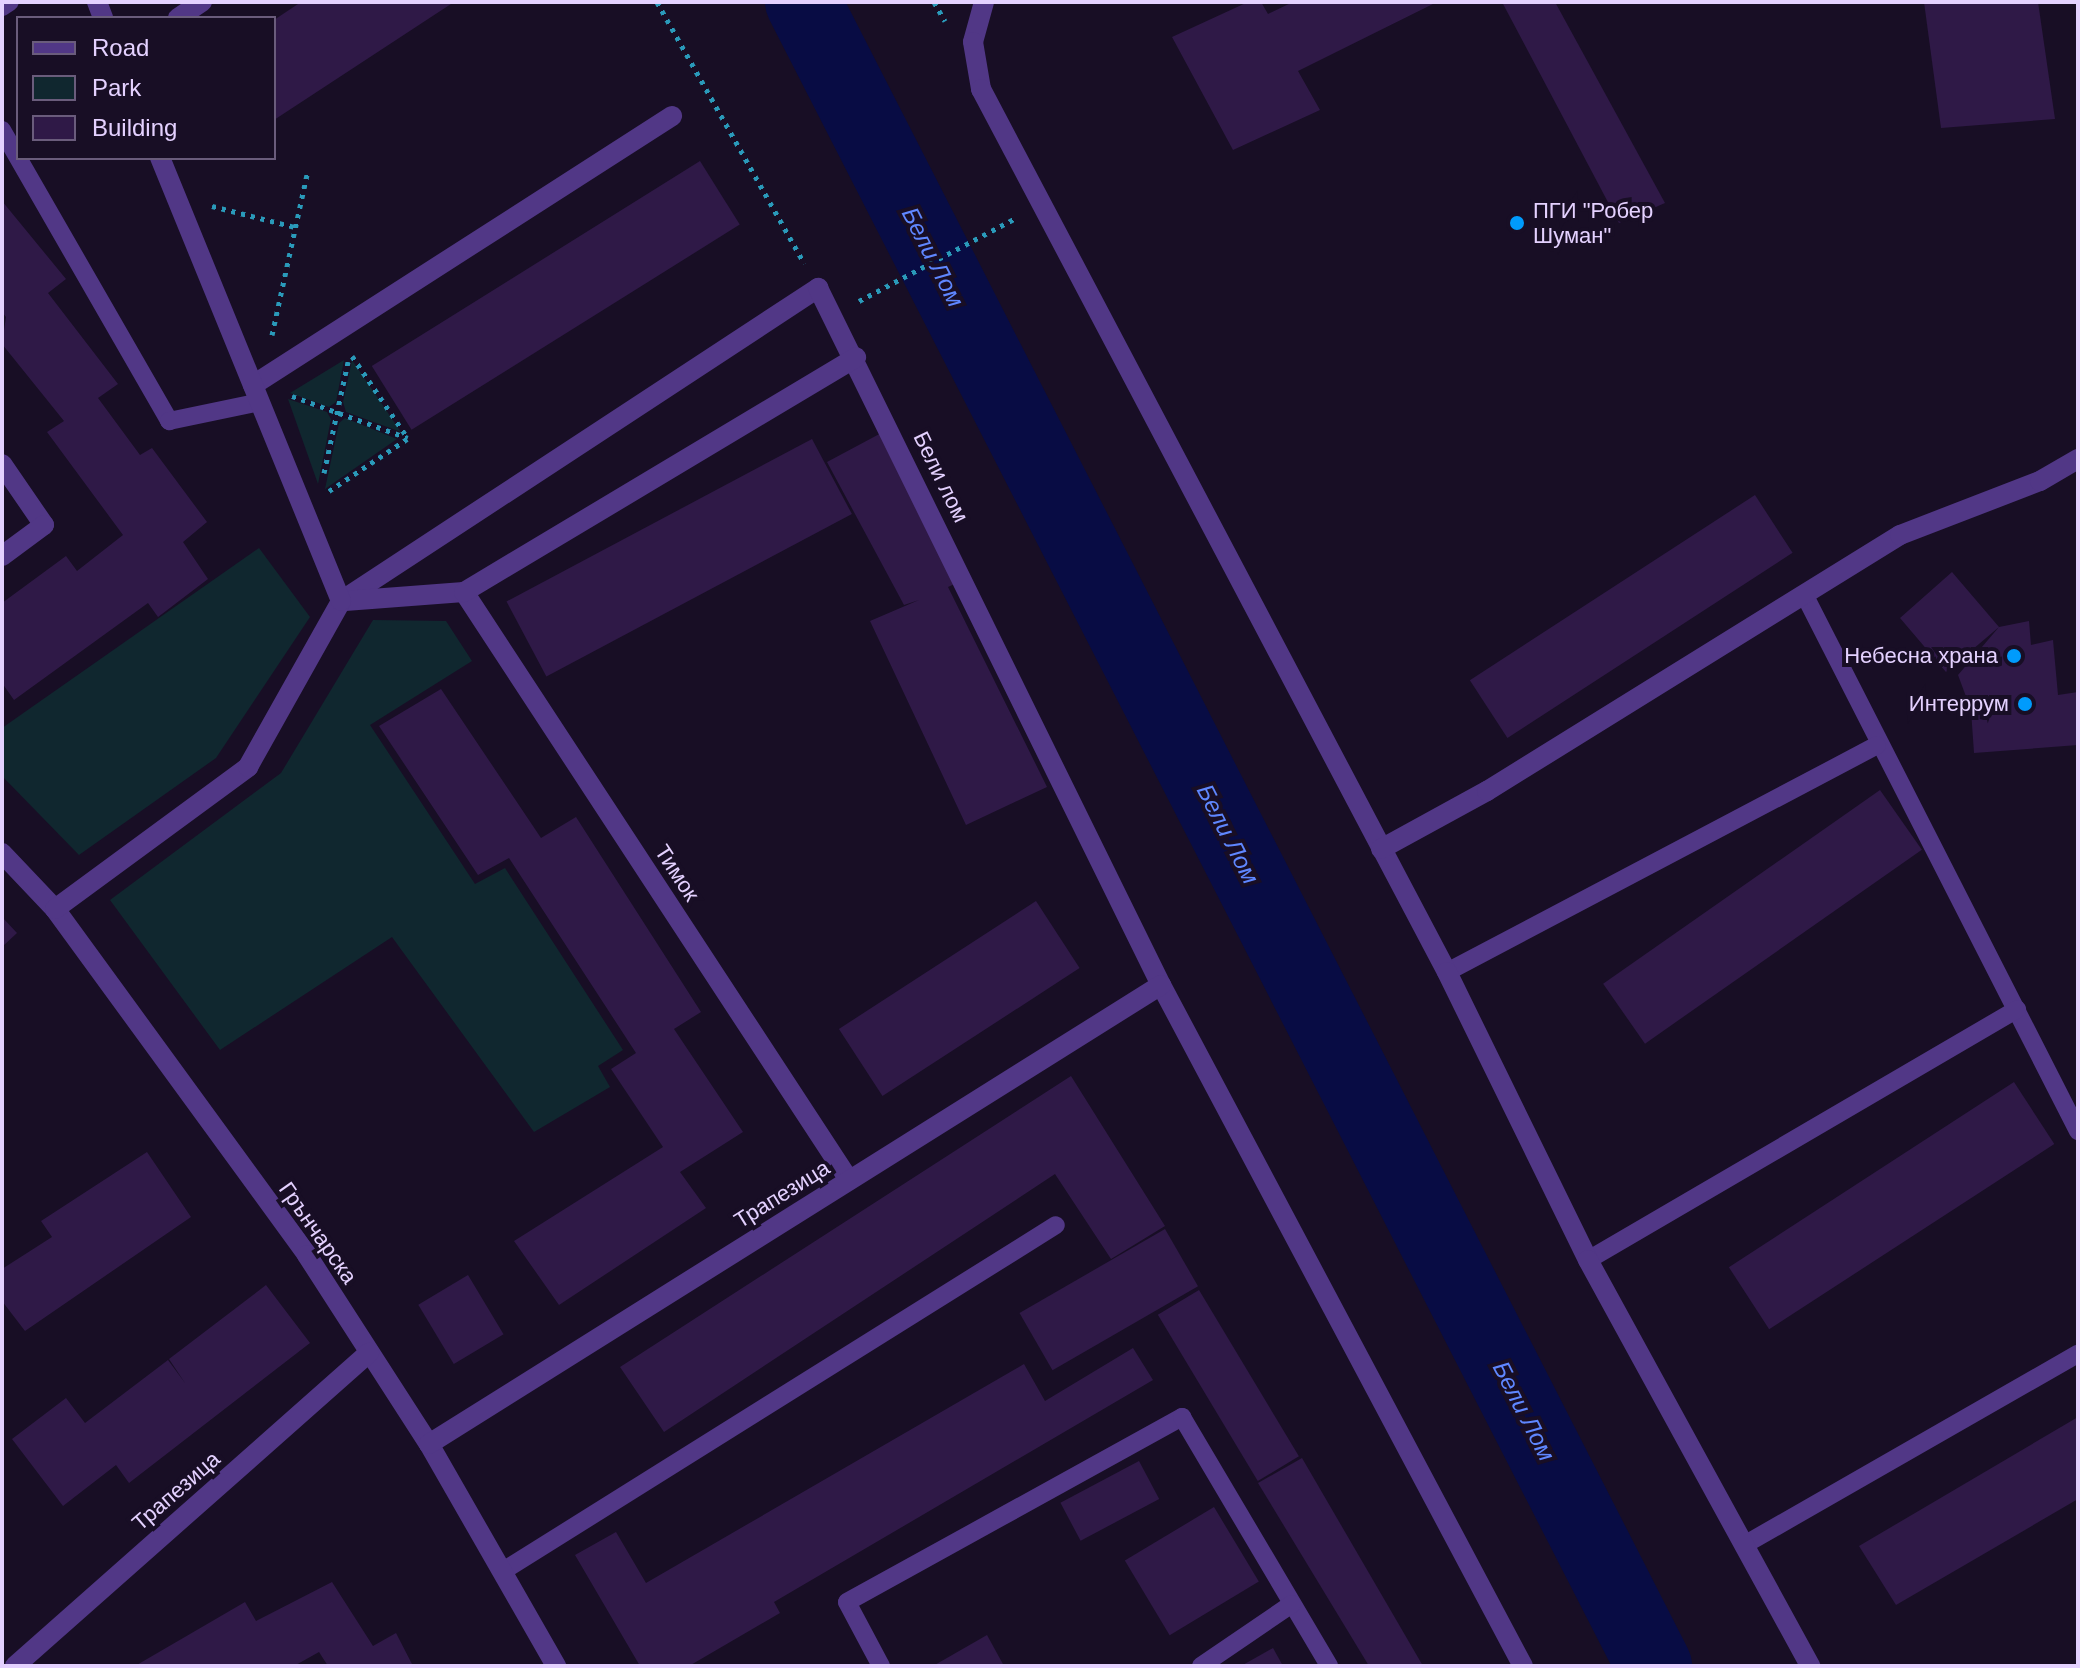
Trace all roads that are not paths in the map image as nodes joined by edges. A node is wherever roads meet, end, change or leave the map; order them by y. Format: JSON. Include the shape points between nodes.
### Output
{"nodes":[{"id":1,"x":10,"y":2,"type":"edge"},
{"id":2,"x":202,"y":2,"type":"edge"},
{"id":3,"x":984,"y":2,"type":"edge"},
{"id":4,"x":2,"y":7,"type":"edge"},
{"id":5,"x":181,"y":16,"type":"edge"},
{"id":6,"x":672,"y":116,"type":"dead end"},
{"id":7,"x":2,"y":130,"type":"edge"},
{"id":8,"x":16,"y":154,"type":"edge"},
{"id":9,"x":19,"y":160,"type":"edge"},
{"id":10,"x":161,"y":160,"type":"edge"},
{"id":11,"x":856,"y":357,"type":"junction"},
{"id":12,"x":256,"y":394,"type":"junction"},
{"id":13,"x":2078,"y":459,"type":"edge"},
{"id":14,"x":2,"y":464,"type":"edge"},
{"id":15,"x":2,"y":556,"type":"edge"},
{"id":16,"x":464,"y":592,"type":"junction"},
{"id":17,"x":1804,"y":594,"type":"junction"},
{"id":18,"x":341,"y":601,"type":"junction"},
{"id":19,"x":1877,"y":745,"type":"junction"},
{"id":20,"x":1381,"y":849,"type":"junction"},
{"id":21,"x":2,"y":853,"type":"edge"},
{"id":22,"x":55,"y":909,"type":"junction"},
{"id":23,"x":1447,"y":972,"type":"junction"},
{"id":24,"x":1161,"y":985,"type":"junction"},
{"id":25,"x":2017,"y":1009,"type":"junction"},
{"id":26,"x":2078,"y":1131,"type":"edge"},
{"id":27,"x":849,"y":1180,"type":"junction"},
{"id":28,"x":1056,"y":1225,"type":"dead end"},
{"id":29,"x":1588,"y":1260,"type":"junction"},
{"id":30,"x":369,"y":1353,"type":"junction"},
{"id":31,"x":2078,"y":1354,"type":"edge"},
{"id":32,"x":429,"y":1444,"type":"junction"},
{"id":33,"x":1744,"y":1545,"type":"junction"},
{"id":34,"x":503,"y":1571,"type":"junction"},
{"id":35,"x":1292,"y":1604,"type":"junction"},
{"id":36,"x":15,"y":1666,"type":"edge"},
{"id":37,"x":556,"y":1666,"type":"edge"},
{"id":38,"x":881,"y":1666,"type":"edge"},
{"id":39,"x":1201,"y":1666,"type":"edge"},
{"id":40,"x":1329,"y":1666,"type":"edge"},
{"id":41,"x":1523,"y":1666,"type":"edge"},
{"id":42,"x":1810,"y":1666,"type":"edge"}],
"edges":[{"from":1,"to":4,"type":"lane"},
{"from":2,"to":5,"type":"street"},
{"from":3,"to":20,"type":"street","via":[[973,42],[981,89]]},
{"from":6,"to":12,"type":"street"},
{"from":7,"to":8,"type":"lane"},
{"from":9,"to":12,"type":"lane","via":[[169,421]]},
{"from":10,"to":12,"type":"street"},
{"from":11,"to":16,"type":"street"},
{"from":11,"to":18,"type":"street","name":"Бели лом","via":[[818,288]]},
{"from":11,"to":24,"type":"street","name":"Бели лом"},
{"from":12,"to":18,"type":"street"},
{"from":13,"to":17,"type":"street","via":[[2040,481],[1900,535]]},
{"from":14,"to":15,"type":"street","via":[[44,525]]},
{"from":16,"to":18,"type":"street"},
{"from":16,"to":27,"type":"street","name":"Тимок"},
{"from":17,"to":19,"type":"lane"},
{"from":17,"to":20,"type":"street","via":[[1487,791]]},
{"from":18,"to":22,"type":"street","via":[[248,767]]},
{"from":19,"to":23,"type":"lane"},
{"from":19,"to":25,"type":"lane"},
{"from":20,"to":23,"type":"street"},
{"from":21,"to":22,"type":"street","name":"Грънчарска"},
{"from":22,"to":30,"type":"street","name":"Грънчарска","via":[[307,1255]]},
{"from":23,"to":29,"type":"street"},
{"from":24,"to":27,"type":"street","name":"Трапезица"},
{"from":24,"to":41,"type":"street","name":"Бели лом"},
{"from":25,"to":26,"type":"lane"},
{"from":25,"to":29,"type":"lane"},
{"from":27,"to":32,"type":"street","name":"Трапезица"},
{"from":28,"to":34,"type":"lane"},
{"from":29,"to":33,"type":"street"},
{"from":30,"to":32,"type":"street","name":"Грънчарска"},
{"from":30,"to":36,"type":"street","name":"Трапезица"},
{"from":31,"to":33,"type":"lane"},
{"from":32,"to":34,"type":"street","name":"Грънчарска"},
{"from":33,"to":42,"type":"street"},
{"from":34,"to":37,"type":"street","name":"Грънчарска"},
{"from":35,"to":38,"type":"lane","via":[[1182,1417],[847,1602]]},
{"from":35,"to":39,"type":"lane"},
{"from":35,"to":40,"type":"lane"}]}
